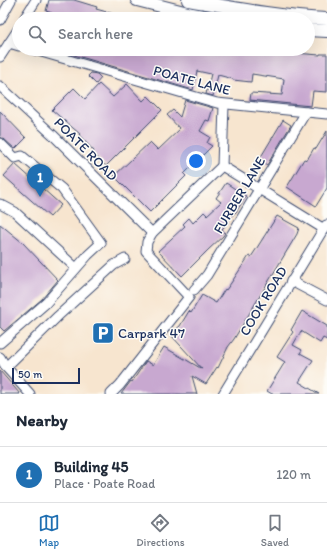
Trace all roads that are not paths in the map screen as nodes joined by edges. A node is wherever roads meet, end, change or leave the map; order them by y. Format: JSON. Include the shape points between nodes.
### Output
{"nodes":[{"id":1,"x":11,"y":0,"type":"edge"},
{"id":2,"x":36,"y":0,"type":"edge"},
{"id":3,"x":138,"y":0,"type":"edge"},
{"id":4,"x":188,"y":0,"type":"edge"},
{"id":5,"x":28,"y":12,"type":"edge"},
{"id":6,"x":184,"y":12,"type":"edge"},
{"id":7,"x":254,"y":12,"type":"edge"},
{"id":8,"x":315,"y":19,"type":"edge"},
{"id":9,"x":327,"y":19,"type":"edge"},
{"id":10,"x":0,"y":20,"type":"edge"},
{"id":11,"x":315,"y":30,"type":"edge"},
{"id":12,"x":327,"y":31,"type":"edge"},
{"id":13,"x":12,"y":38,"type":"edge"},
{"id":14,"x":9,"y":43,"type":"junction"},
{"id":15,"x":12,"y":44,"type":"edge"},
{"id":16,"x":55,"y":56,"type":"edge"},
{"id":17,"x":0,"y":58,"type":"edge"},
{"id":18,"x":0,"y":86,"type":"edge"},
{"id":19,"x":224,"y":105,"type":"junction"},
{"id":20,"x":306,"y":112,"type":"junction"},
{"id":21,"x":327,"y":114,"type":"edge"},
{"id":22,"x":0,"y":143,"type":"edge"},
{"id":23,"x":222,"y":166,"type":"junction"},
{"id":24,"x":259,"y":188,"type":"junction"},
{"id":25,"x":0,"y":204,"type":"edge"},
{"id":26,"x":325,"y":226,"type":"edge"},
{"id":27,"x":152,"y":233,"type":"junction"},
{"id":28,"x":125,"y":259,"type":"dead end"},
{"id":29,"x":76,"y":268,"type":"junction"},
{"id":30,"x":291,"y":281,"type":"junction"},
{"id":31,"x":191,"y":294,"type":"junction"},
{"id":32,"x":327,"y":300,"type":"edge"},
{"id":33,"x":0,"y":343,"type":"edge"},
{"id":34,"x":0,"y":357,"type":"edge"},
{"id":35,"x":6,"y":366,"type":"junction"},
{"id":36,"x":30,"y":394,"type":"edge"},
{"id":37,"x":111,"y":394,"type":"edge"},
{"id":38,"x":223,"y":394,"type":"edge"}],
"edges":[{"from":1,"to":10,"type":"street"},
{"from":2,"to":5,"type":"street"},
{"from":3,"to":6,"type":"main road"},
{"from":4,"to":7,"type":"main road"},
{"from":8,"to":9,"type":"main road"},
{"from":11,"to":12,"type":"main road"},
{"from":13,"to":14,"type":"street"},
{"from":14,"to":15,"type":"street"},
{"from":14,"to":17,"type":"street"},
{"from":16,"to":19,"type":"street","name":"POATE LANE"},
{"from":18,"to":27,"type":"street","name":"POATE ROAD"},
{"from":19,"to":20,"type":"street","name":"POATE LANE"},
{"from":19,"to":23,"type":"street"},
{"from":20,"to":21,"type":"street","name":"POATE LANE"},
{"from":20,"to":24,"type":"street","name":"FURBER LANE"},
{"from":22,"to":29,"type":"street","via":[[16,158],[22,156],[62,189],[101,243]]},
{"from":23,"to":24,"type":"street"},
{"from":23,"to":27,"type":"street"},
{"from":24,"to":26,"type":"street"},
{"from":24,"to":31,"type":"street","name":"FURBER LANE","via":[[207,275]]},
{"from":25,"to":29,"type":"street","via":[[15,212]]},
{"from":26,"to":30,"type":"street","name":"COOK ROAD"},
{"from":27,"to":31,"type":"street","via":[[146,251]]},
{"from":28,"to":35,"type":"street","via":[[114,265]]},
{"from":29,"to":33,"type":"street","via":[[46,303]]},
{"from":30,"to":32,"type":"street"},
{"from":30,"to":38,"type":"street","name":"COOK ROAD"},
{"from":31,"to":37,"type":"street","name":"FURBER LANE"},
{"from":34,"to":35,"type":"street"},
{"from":35,"to":36,"type":"street"}]}
